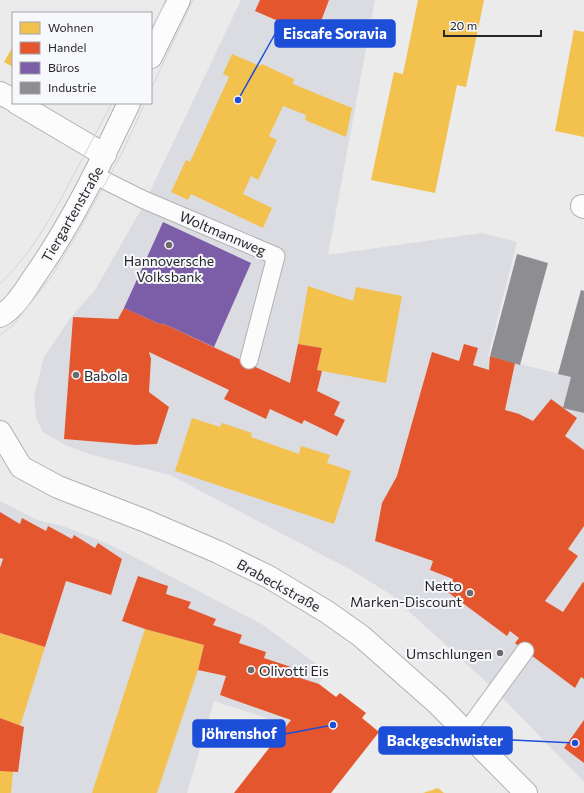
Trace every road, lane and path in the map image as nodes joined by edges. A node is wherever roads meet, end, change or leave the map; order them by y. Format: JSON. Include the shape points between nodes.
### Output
{"nodes":[{"id":1,"x":178,"y":0,"type":"edge"},
{"id":2,"x":152,"y":55,"type":"edge"},
{"id":3,"x":0,"y":93,"type":"edge"},
{"id":4,"x":12,"y":99,"type":"edge"},
{"id":5,"x":19,"y":104,"type":"edge"},
{"id":6,"x":129,"y":104,"type":"edge"},
{"id":7,"x":105,"y":155,"type":"junction"},
{"id":8,"x":94,"y":175,"type":"junction"},
{"id":9,"x":0,"y":316,"type":"edge"},
{"id":10,"x":249,"y":360,"type":"dead end"},
{"id":11,"x":0,"y":432,"type":"edge"},
{"id":12,"x":525,"y":650,"type":"dead end"},
{"id":13,"x":466,"y":732,"type":"junction"},
{"id":14,"x":526,"y":793,"type":"edge"}],
"edges":[{"from":1,"to":2,"type":"main road"},
{"from":3,"to":4,"type":"main road"},
{"from":5,"to":7,"type":"main road"},
{"from":6,"to":7,"type":"main road","name":"Tiergartenstraße"},
{"from":7,"to":8,"type":"main road","name":"Tiergartenstraße"},
{"from":8,"to":9,"type":"main road","name":"Tiergartenstraße","via":[[50,255],[22,295]]},
{"from":8,"to":10,"type":"lane","name":"Woltmannweg","via":[[142,199],[276,256]]},
{"from":11,"to":13,"type":"main road","name":"Brabeckstraße","via":[[21,467],[58,487],[218,552],[269,577],[327,612],[361,636]]},
{"from":12,"to":13,"type":"lane"},
{"from":13,"to":14,"type":"main road","name":"Brabeckstraße"}]}
